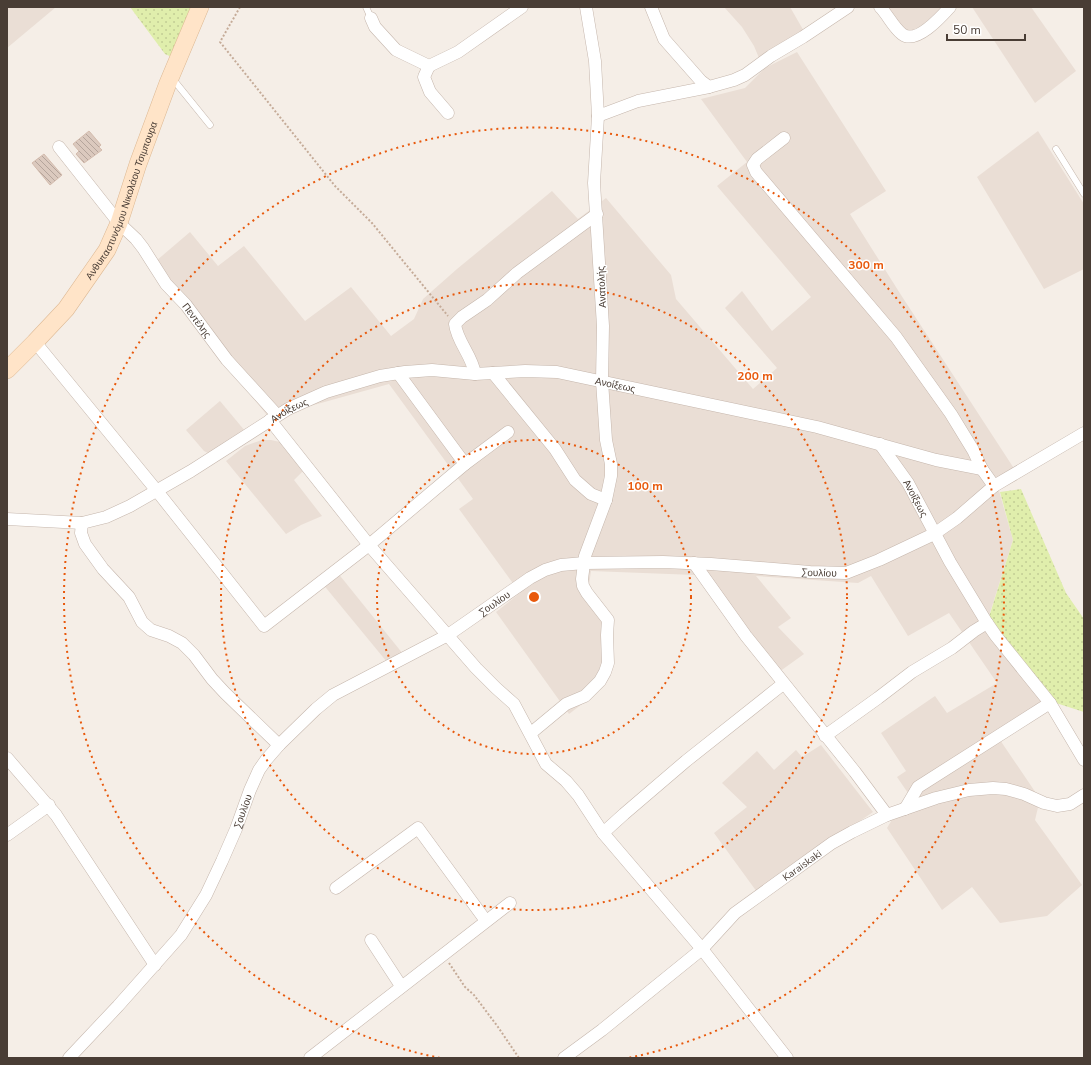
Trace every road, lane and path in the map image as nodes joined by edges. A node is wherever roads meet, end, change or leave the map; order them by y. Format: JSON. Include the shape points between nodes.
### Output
{"nodes":[{"id":1,"x":200,"y":7,"type":"edge"},
{"id":2,"x":240,"y":7,"type":"edge"},
{"id":3,"x":522,"y":7,"type":"edge"},
{"id":4,"x":586,"y":7,"type":"edge"},
{"id":5,"x":651,"y":7,"type":"edge"},
{"id":6,"x":848,"y":7,"type":"edge"},
{"id":7,"x":880,"y":7,"type":"edge"},
{"id":8,"x":950,"y":7,"type":"edge"},
{"id":9,"x":368,"y":12,"type":"edge"},
{"id":10,"x":429,"y":66,"type":"junction"},
{"id":11,"x":171,"y":77,"type":"junction"},
{"id":12,"x":710,"y":87,"type":"junction"},
{"id":13,"x":448,"y":113,"type":"dead end"},
{"id":14,"x":598,"y":116,"type":"junction"},
{"id":15,"x":210,"y":125,"type":"dead end"},
{"id":16,"x":784,"y":138,"type":"dead end"},
{"id":17,"x":59,"y":147,"type":"dead end"},
{"id":18,"x":1056,"y":149,"type":"dead end"},
{"id":19,"x":1084,"y":194,"type":"edge"},
{"id":20,"x":597,"y":214,"type":"junction"},
{"id":21,"x":119,"y":223,"type":"junction"},
{"id":22,"x":455,"y":324,"type":"junction"},
{"id":23,"x":36,"y":342,"type":"junction"},
{"id":24,"x":7,"y":370,"type":"edge"},
{"id":25,"x":398,"y":373,"type":"junction"},
{"id":26,"x":493,"y":373,"type":"junction"},
{"id":27,"x":475,"y":374,"type":"junction"},
{"id":28,"x":602,"y":381,"type":"junction"},
{"id":29,"x":274,"y":418,"type":"junction"},
{"id":30,"x":508,"y":432,"type":"dead end"},
{"id":31,"x":1084,"y":433,"type":"edge"},
{"id":32,"x":880,"y":444,"type":"junction"},
{"id":33,"x":465,"y":464,"type":"junction"},
{"id":34,"x":982,"y":469,"type":"junction"},
{"id":35,"x":994,"y":486,"type":"junction"},
{"id":36,"x":157,"y":491,"type":"junction"},
{"id":37,"x":606,"y":500,"type":"junction"},
{"id":38,"x":7,"y":519,"type":"edge"},
{"id":39,"x":82,"y":523,"type":"junction"},
{"id":40,"x":934,"y":534,"type":"junction"},
{"id":41,"x":369,"y":545,"type":"junction"},
{"id":42,"x":584,"y":562,"type":"junction"},
{"id":43,"x":694,"y":563,"type":"junction"},
{"id":44,"x":987,"y":624,"type":"junction"},
{"id":45,"x":448,"y":635,"type":"junction"},
{"id":46,"x":783,"y":684,"type":"junction"},
{"id":47,"x":1050,"y":703,"type":"junction"},
{"id":48,"x":531,"y":733,"type":"junction"},
{"id":49,"x":825,"y":736,"type":"junction"},
{"id":50,"x":280,"y":745,"type":"junction"},
{"id":51,"x":7,"y":758,"type":"edge"},
{"id":52,"x":1084,"y":760,"type":"edge"},
{"id":53,"x":1084,"y":795,"type":"edge"},
{"id":54,"x":49,"y":805,"type":"junction"},
{"id":55,"x":905,"y":809,"type":"junction"},
{"id":56,"x":888,"y":815,"type":"junction"},
{"id":57,"x":603,"y":833,"type":"junction"},
{"id":58,"x":7,"y":835,"type":"edge"},
{"id":59,"x":336,"y":888,"type":"dead end"},
{"id":60,"x":510,"y":903,"type":"dead end"},
{"id":61,"x":486,"y":921,"type":"junction"},
{"id":62,"x":371,"y":940,"type":"dead end"},
{"id":63,"x":702,"y":949,"type":"junction"},
{"id":64,"x":443,"y":954,"type":"junction"},
{"id":65,"x":155,"y":965,"type":"junction"},
{"id":66,"x":401,"y":986,"type":"junction"},
{"id":67,"x":69,"y":1058,"type":"edge"},
{"id":68,"x":310,"y":1058,"type":"edge"},
{"id":69,"x":519,"y":1058,"type":"edge"},
{"id":70,"x":564,"y":1058,"type":"edge"},
{"id":71,"x":787,"y":1058,"type":"edge"}],
"edges":[{"from":1,"to":11,"type":"street","name":"Ανθυπαστυνόμου Νικολάου Τσιμπουρα"},
{"from":2,"to":22,"type":"path","via":[[220,42],[335,186],[372,223]]},
{"from":3,"to":10,"type":"street","via":[[458,52]]},
{"from":4,"to":14,"type":"street","name":"Ανατολής","via":[[595,61]]},
{"from":5,"to":12,"type":"street","via":[[664,38],[701,81]]},
{"from":6,"to":12,"type":"street","via":[[745,75],[725,84]]},
{"from":7,"to":8,"type":"street","via":[[898,30],[910,37],[922,32]]},
{"from":9,"to":10,"type":"street","via":[[375,27],[396,50]]},
{"from":10,"to":13,"type":"street","via":[[424,77],[430,92]]},
{"from":11,"to":15,"type":"lane"},
{"from":11,"to":21,"type":"street","name":"Ανθυπαστυνόμου Νικολάου Τσιμπουρα"},
{"from":12,"to":14,"type":"street","via":[[638,101]]},
{"from":14,"to":20,"type":"street","name":"Ανατολής","via":[[594,183]]},
{"from":16,"to":34,"type":"street","via":[[757,159],[753,165],[756,172],[896,336],[951,414]]},
{"from":17,"to":21,"type":"street","name":"Πεντέλης"},
{"from":18,"to":19,"type":"lane"},
{"from":20,"to":22,"type":"street","via":[[517,273]]},
{"from":20,"to":28,"type":"street","name":"Ανατολής","via":[[603,326]]},
{"from":21,"to":23,"type":"street","name":"Ανθυπαστυνόμου Νικολάου Τσιμπουρα","via":[[107,250],[92,274]]},
{"from":21,"to":29,"type":"street","name":"Πεντέλης","via":[[136,239],[166,284],[186,305],[226,360]]},
{"from":22,"to":27,"type":"street","via":[[456,333],[471,358]]},
{"from":23,"to":24,"type":"street","name":"Ανθυπαστυνόμου Νικολάου Τσιμπουρα"},
{"from":23,"to":36,"type":"street"},
{"from":25,"to":27,"type":"street","name":"Ανοίξεως","via":[[432,370]]},
{"from":25,"to":29,"type":"street","name":"Ανοίξεως","via":[[326,392]]},
{"from":25,"to":33,"type":"street"},
{"from":26,"to":27,"type":"street","name":"Ανοίξεως"},
{"from":26,"to":28,"type":"street","name":"Ανοίξεως","via":[[547,371]]},
{"from":26,"to":37,"type":"street","via":[[555,449],[575,480],[591,494]]},
{"from":28,"to":32,"type":"street","name":"Ανοίξεως","via":[[802,424]]},
{"from":28,"to":37,"type":"street","name":"Ανατολής","via":[[606,440],[612,464]]},
{"from":29,"to":36,"type":"street","name":"Ανοίξεως"},
{"from":29,"to":41,"type":"street","name":"Πεντέλης"},
{"from":30,"to":33,"type":"street"},
{"from":31,"to":35,"type":"street","name":"Σουλίου"},
{"from":32,"to":34,"type":"street","via":[[936,460]]},
{"from":32,"to":40,"type":"street","name":"Ανοίξεως","via":[[908,483]]},
{"from":33,"to":41,"type":"street"},
{"from":34,"to":35,"type":"street"},
{"from":35,"to":40,"type":"street","name":"Σουλίου","via":[[961,515]]},
{"from":36,"to":39,"type":"street","name":"Ανοίξεως","via":[[112,515]]},
{"from":36,"to":41,"type":"street","via":[[264,626]]},
{"from":37,"to":42,"type":"street","name":"Ανατολής"},
{"from":38,"to":39,"type":"street","name":"Ανοίξεως"},
{"from":39,"to":50,"type":"street","via":[[84,544],[129,597],[142,622],[151,630],[182,643],[222,690]]},
{"from":40,"to":43,"type":"street","name":"Σουλίου","via":[[846,573]]},
{"from":40,"to":44,"type":"street","name":"Ανοίξεως"},
{"from":41,"to":45,"type":"street","name":"Πεντέλης"},
{"from":42,"to":43,"type":"street","name":"Σουλίου"},
{"from":42,"to":45,"type":"street","name":"Σουλίου","via":[[561,565],[540,572]]},
{"from":42,"to":48,"type":"street","name":"Ανατολής","via":[[583,586],[608,620],[607,667],[600,681],[588,694],[566,704]]},
{"from":43,"to":46,"type":"street"},
{"from":44,"to":47,"type":"street","name":"Ανοίξεως"},
{"from":44,"to":49,"type":"street","via":[[912,672]]},
{"from":45,"to":48,"type":"street","name":"Πεντέλης","via":[[514,704]]},
{"from":45,"to":50,"type":"street","name":"Σουλίου","via":[[333,695]]},
{"from":46,"to":49,"type":"street"},
{"from":46,"to":57,"type":"street","via":[[686,761]]},
{"from":47,"to":52,"type":"street","name":"Ανοίξεως"},
{"from":47,"to":55,"type":"street","via":[[918,787]]},
{"from":48,"to":57,"type":"street","name":"Πεντέλης","via":[[546,764],[578,794]]},
{"from":49,"to":56,"type":"street"},
{"from":50,"to":65,"type":"street","name":"Σουλίου","via":[[257,775],[222,861],[198,908],[181,935]]},
{"from":51,"to":54,"type":"street"},
{"from":53,"to":55,"type":"street","name":"Karaiskaki","via":[[1070,804],[1058,806],[1024,794],[986,788],[949,794]]},
{"from":54,"to":58,"type":"street"},
{"from":54,"to":65,"type":"street"},
{"from":55,"to":56,"type":"street","name":"Karaiskaki"},
{"from":56,"to":63,"type":"street","name":"Karaiskaki","via":[[832,844],[744,906],[731,916]]},
{"from":57,"to":63,"type":"street","name":"Πεντέλης"},
{"from":59,"to":61,"type":"street","via":[[418,828]]},
{"from":60,"to":61,"type":"street"},
{"from":61,"to":64,"type":"street"},
{"from":62,"to":66,"type":"street"},
{"from":63,"to":70,"type":"street","name":"Karaiskaki"},
{"from":63,"to":71,"type":"street","name":"Πεντέλης"},
{"from":64,"to":66,"type":"street"},
{"from":64,"to":69,"type":"path"},
{"from":65,"to":67,"type":"street","name":"Σουλίου"},
{"from":66,"to":68,"type":"street"}]}
